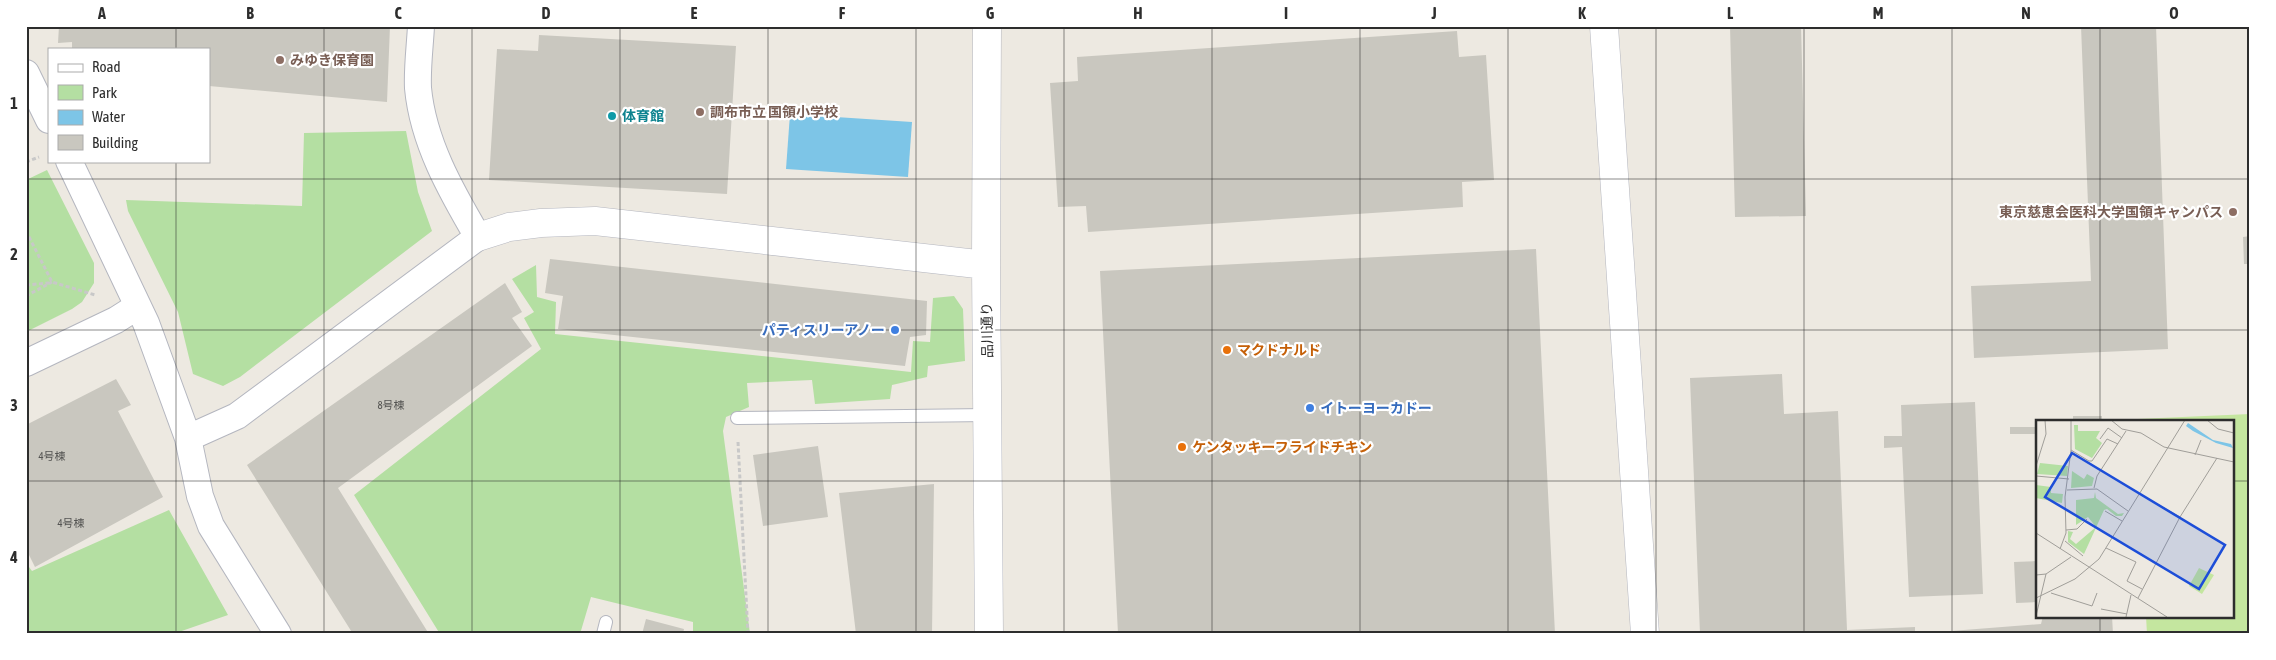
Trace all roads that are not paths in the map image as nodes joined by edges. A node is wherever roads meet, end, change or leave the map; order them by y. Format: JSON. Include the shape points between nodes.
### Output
{"nodes":[{"id":1,"x":421,"y":26,"type":"edge"},
{"id":2,"x":987,"y":26,"type":"edge"},
{"id":3,"x":1604,"y":26,"type":"edge"},
{"id":4,"x":26,"y":73,"type":"edge"},
{"id":5,"x":48,"y":118,"type":"edge"},
{"id":6,"x":69,"y":162,"type":"edge"},
{"id":7,"x":478,"y":237,"type":"junction"},
{"id":8,"x":986,"y":265,"type":"junction"},
{"id":9,"x":138,"y":306,"type":"junction"},
{"id":10,"x":26,"y":363,"type":"edge"},
{"id":11,"x":988,"y":414,"type":"junction"},
{"id":12,"x":737,"y":418,"type":"road end"},
{"id":13,"x":188,"y":438,"type":"junction"},
{"id":14,"x":278,"y":634,"type":"edge"},
{"id":15,"x":989,"y":634,"type":"edge"},
{"id":16,"x":1645,"y":634,"type":"edge"}],
"edges":[{"from":1,"to":7,"type":"street","via":[[418,86],[423,120],[455,199]]},
{"from":2,"to":8,"type":"street","name":"品川通り"},
{"from":3,"to":16,"type":"street"},
{"from":4,"to":5,"type":"street"},
{"from":6,"to":9,"type":"street"},
{"from":7,"to":8,"type":"street","via":[[509,227],[541,222],[595,221]]},
{"from":7,"to":13,"type":"street","via":[[237,416]]},
{"from":8,"to":11,"type":"street","name":"品川通り"},
{"from":9,"to":10,"type":"street"},
{"from":9,"to":13,"type":"street"},
{"from":11,"to":12,"type":"lane"},
{"from":11,"to":15,"type":"street","name":"品川通り"},
{"from":13,"to":14,"type":"street","via":[[210,526]]}]}
